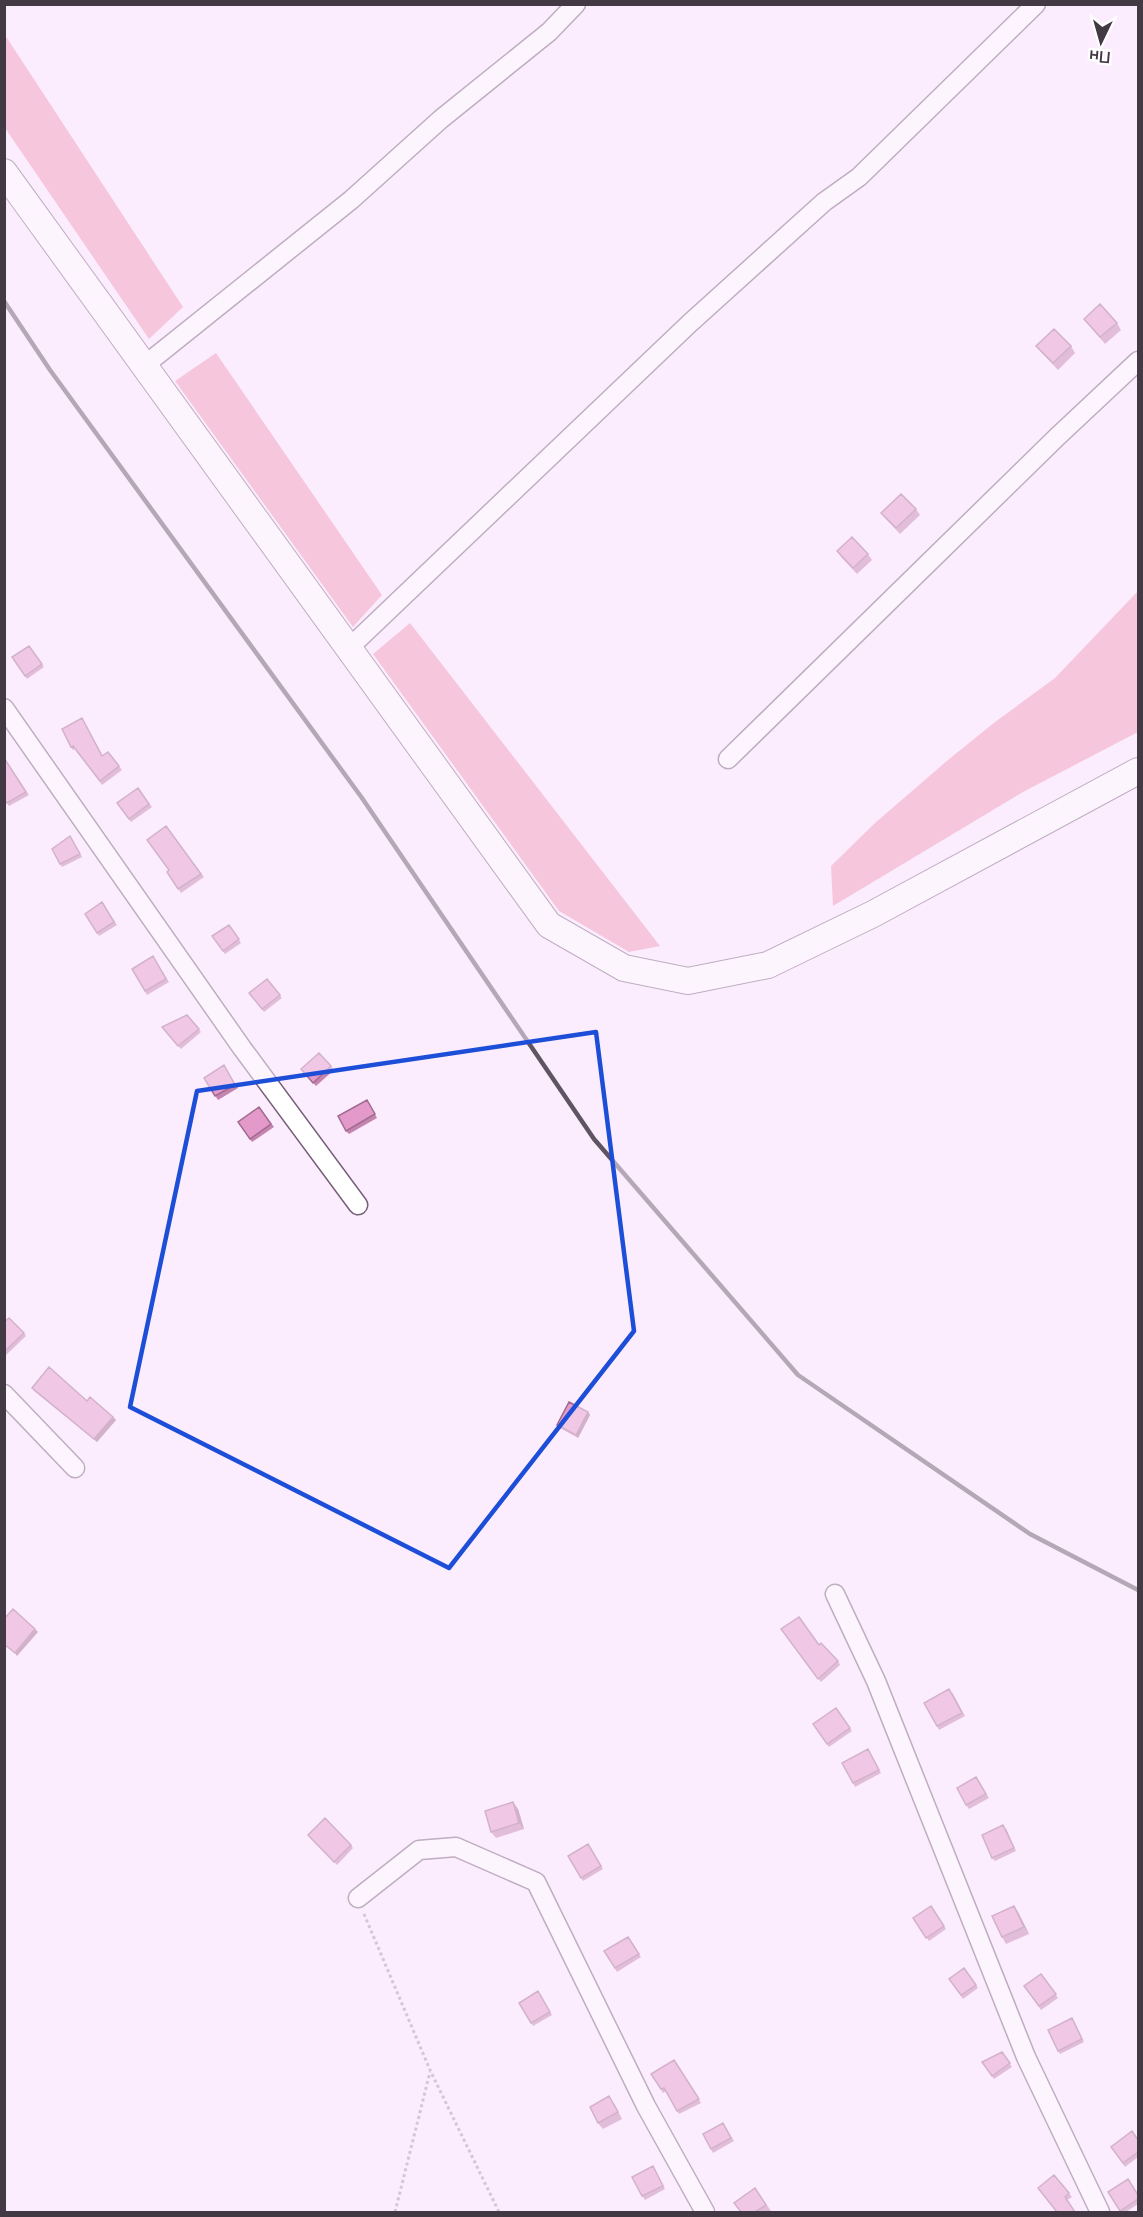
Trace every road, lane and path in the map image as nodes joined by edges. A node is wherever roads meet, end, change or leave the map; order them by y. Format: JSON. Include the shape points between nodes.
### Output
{"nodes":[{"id":1,"x":576,"y":4,"type":"edge"},
{"id":2,"x":1036,"y":4,"type":"edge"},
{"id":3,"x":4,"y":172,"type":"edge"},
{"id":4,"x":1138,"y":361,"type":"edge"},
{"id":5,"x":145,"y":365,"type":"junction"},
{"id":6,"x":350,"y":648,"type":"junction"},
{"id":7,"x":4,"y":708,"type":"edge"},
{"id":8,"x":728,"y":759,"type":"dead end"},
{"id":9,"x":1138,"y":771,"type":"edge"},
{"id":10,"x":358,"y":1205,"type":"dead end"},
{"id":11,"x":4,"y":1394,"type":"edge"},
{"id":12,"x":75,"y":1468,"type":"dead end"},
{"id":13,"x":835,"y":1594,"type":"dead end"},
{"id":14,"x":357,"y":1898,"type":"joint"},
{"id":15,"x":430,"y":2070,"type":"junction"},
{"id":16,"x":395,"y":2212,"type":"edge"},
{"id":17,"x":499,"y":2212,"type":"edge"},
{"id":18,"x":705,"y":2212,"type":"edge"},
{"id":19,"x":1100,"y":2212,"type":"edge"}],
"edges":[{"from":1,"to":5,"type":"street","via":[[549,32],[441,118],[351,200]]},
{"from":2,"to":6,"type":"street","via":[[859,177],[824,202],[690,323]]},
{"from":3,"to":5,"type":"street"},
{"from":4,"to":8,"type":"street"},
{"from":5,"to":6,"type":"street"},
{"from":6,"to":9,"type":"street","via":[[549,925],[624,968],[688,981],[768,965],[873,914]]},
{"from":7,"to":10,"type":"street","via":[[242,1048]]},
{"from":11,"to":12,"type":"street"},
{"from":13,"to":19,"type":"street","via":[[876,1681],[1026,2057]]},
{"from":14,"to":15,"type":"path"},
{"from":14,"to":18,"type":"street","via":[[419,1850],[456,1847],[537,1882],[646,2106]]},
{"from":15,"to":16,"type":"path"},
{"from":15,"to":17,"type":"path"}]}
